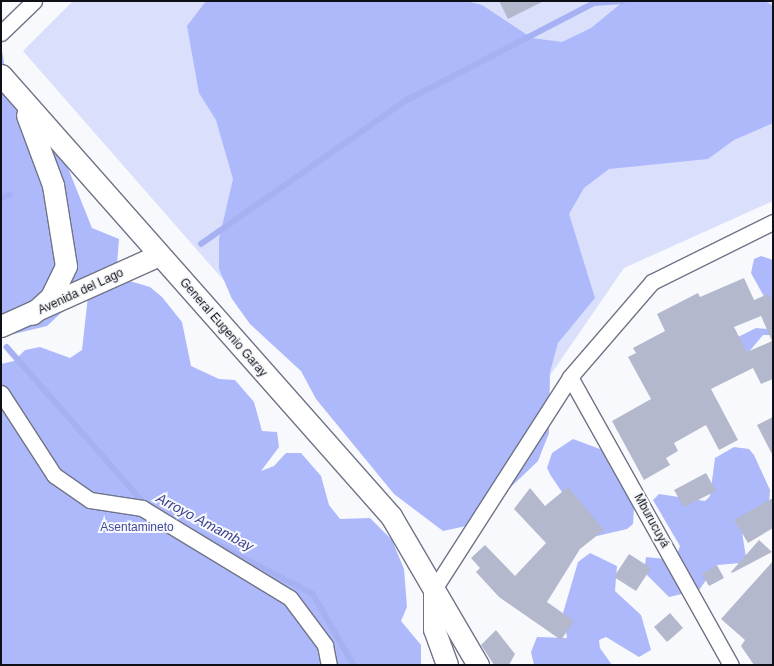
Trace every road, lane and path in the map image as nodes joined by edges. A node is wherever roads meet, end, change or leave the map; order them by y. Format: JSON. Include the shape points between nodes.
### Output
{"nodes":[{"id":1,"x":34,"y":1,"type":"edge"},
{"id":2,"x":1,"y":33,"type":"edge"},
{"id":3,"x":6,"y":82,"type":"edge"},
{"id":4,"x":773,"y":222,"type":"edge"},
{"id":5,"x":159,"y":255,"type":"junction"},
{"id":6,"x":32,"y":314,"type":"junction"},
{"id":7,"x":1,"y":326,"type":"edge"},
{"id":8,"x":570,"y":378,"type":"junction"},
{"id":9,"x":1,"y":393,"type":"edge"},
{"id":10,"x":434,"y":589,"type":"junction"},
{"id":11,"x":329,"y":665,"type":"edge"},
{"id":12,"x":447,"y":665,"type":"edge"},
{"id":13,"x":478,"y":665,"type":"edge"},
{"id":14,"x":731,"y":665,"type":"edge"}],
"edges":[{"from":1,"to":2,"type":"street"},
{"from":3,"to":5,"type":"street","name":"General Eugenio Garay"},
{"from":3,"to":6,"type":"street","via":[[40,141],[53,185],[66,266],[51,297]]},
{"from":4,"to":8,"type":"street","via":[[652,282]]},
{"from":5,"to":6,"type":"street","name":"Avenida del Lago"},
{"from":5,"to":10,"type":"street","name":"General Eugenio Garay","via":[[391,516]]},
{"from":6,"to":7,"type":"street","name":"Avenida del Lago"},
{"from":8,"to":10,"type":"street"},
{"from":8,"to":14,"type":"street","name":"Mburucuyá"},
{"from":9,"to":11,"type":"street","via":[[54,475],[90,500],[142,508],[290,598],[325,645]]},
{"from":10,"to":12,"type":"street","via":[[434,629]]},
{"from":10,"to":13,"type":"street","name":"General Eugenio Garay"}]}
